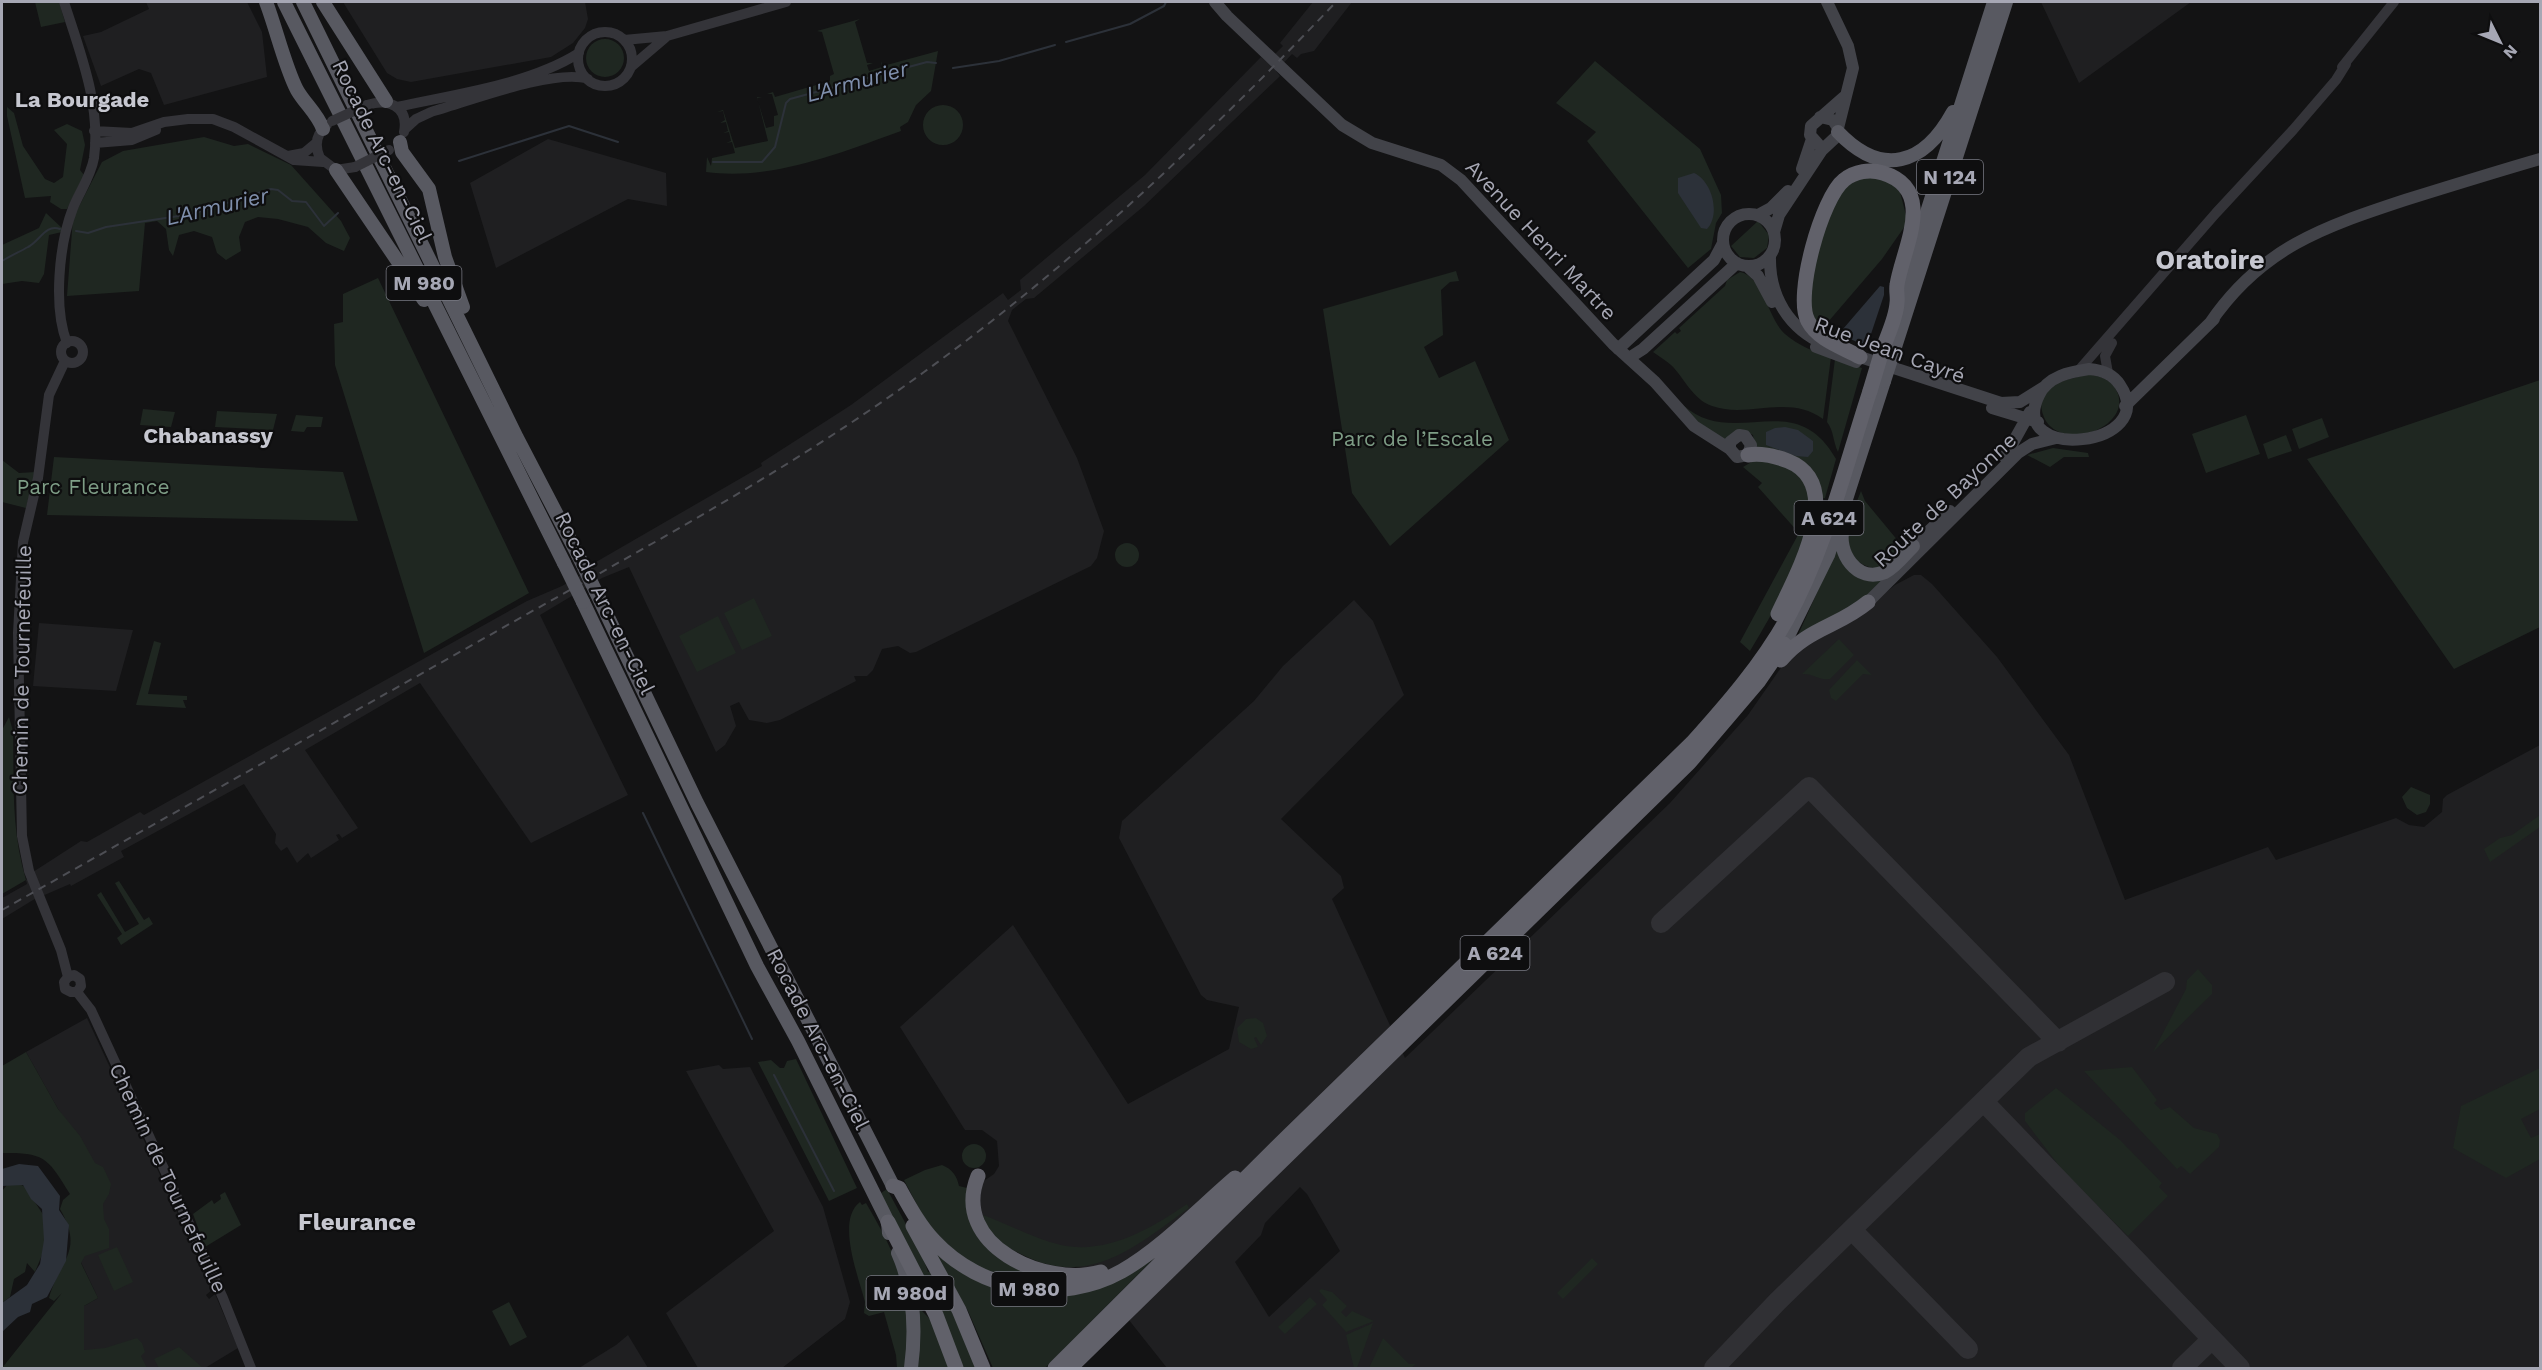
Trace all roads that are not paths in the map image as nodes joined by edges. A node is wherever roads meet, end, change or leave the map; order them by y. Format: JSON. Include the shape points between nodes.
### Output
{"nodes":[{"id":1,"x":64,"y":2,"type":"edge"},
{"id":2,"x":266,"y":2,"type":"edge"},
{"id":3,"x":284,"y":2,"type":"edge"},
{"id":4,"x":303,"y":2,"type":"edge"},
{"id":5,"x":323,"y":2,"type":"edge"},
{"id":6,"x":786,"y":2,"type":"edge"},
{"id":7,"x":1215,"y":2,"type":"edge"},
{"id":8,"x":1827,"y":2,"type":"edge"},
{"id":9,"x":1994,"y":2,"type":"edge"},
{"id":10,"x":2006,"y":2,"type":"edge"},
{"id":11,"x":2394,"y":2,"type":"edge"},
{"id":12,"x":2403,"y":2,"type":"edge"},
{"id":13,"x":667,"y":36,"type":"junction"},
{"id":14,"x":624,"y":40,"type":"junction"},
{"id":15,"x":579,"y":53,"type":"junction"},
{"id":16,"x":2355,"y":53,"type":"junction"},
{"id":17,"x":631,"y":67,"type":"junction"},
{"id":18,"x":588,"y":79,"type":"junction"},
{"id":19,"x":1849,"y":91,"type":"junction"},
{"id":20,"x":1964,"y":92,"type":"junction"},
{"id":21,"x":391,"y":104,"type":"junction"},
{"id":22,"x":1820,"y":117,"type":"junction"},
{"id":23,"x":225,"y":124,"type":"junction"},
{"id":24,"x":328,"y":125,"type":"junction"},
{"id":25,"x":1838,"y":130,"type":"junction"},
{"id":26,"x":94,"y":131,"type":"junction"},
{"id":27,"x":1812,"y":139,"type":"junction"},
{"id":28,"x":398,"y":140,"type":"junction"},
{"id":29,"x":95,"y":143,"type":"junction"},
{"id":30,"x":316,"y":143,"type":"junction"},
{"id":31,"x":1827,"y":145,"type":"junction"},
{"id":32,"x":286,"y":156,"type":"junction"},
{"id":33,"x":2541,"y":159,"type":"edge"},
{"id":34,"x":323,"y":162,"type":"junction"},
{"id":35,"x":2541,"y":165,"type":"edge"},
{"id":36,"x":336,"y":170,"type":"junction"},
{"id":37,"x":2472,"y":180,"type":"junction"},
{"id":38,"x":2246,"y":181,"type":"junction"},
{"id":39,"x":1758,"y":215,"type":"junction"},
{"id":40,"x":1774,"y":232,"type":"junction"},
{"id":41,"x":1723,"y":243,"type":"junction"},
{"id":42,"x":1770,"y":256,"type":"junction"},
{"id":43,"x":1742,"y":265,"type":"junction"},
{"id":44,"x":1688,"y":285,"type":"junction"},
{"id":45,"x":1898,"y":305,"type":"junction"},
{"id":46,"x":66,"y":343,"type":"junction"},
{"id":47,"x":1614,"y":345,"type":"junction"},
{"id":48,"x":1888,"y":352,"type":"junction"},
{"id":49,"x":1860,"y":357,"type":"junction"},
{"id":50,"x":1629,"y":358,"type":"junction"},
{"id":51,"x":461,"y":360,"type":"junction"},
{"id":52,"x":65,"y":361,"type":"junction"},
{"id":53,"x":2079,"y":370,"type":"junction"},
{"id":54,"x":2112,"y":377,"type":"junction"},
{"id":55,"x":2153,"y":378,"type":"junction"},
{"id":56,"x":2044,"y":387,"type":"junction"},
{"id":57,"x":1984,"y":402,"type":"junction"},
{"id":58,"x":2125,"y":406,"type":"junction"},
{"id":59,"x":2001,"y":410,"type":"junction"},
{"id":60,"x":2032,"y":421,"type":"junction"},
{"id":61,"x":2056,"y":438,"type":"junction"},
{"id":62,"x":2015,"y":443,"type":"junction"},
{"id":63,"x":523,"y":448,"type":"junction"},
{"id":64,"x":1730,"y":449,"type":"junction"},
{"id":65,"x":1748,"y":455,"type":"junction"},
{"id":66,"x":1845,"y":506,"type":"junction"},
{"id":67,"x":1913,"y":546,"type":"joint"},
{"id":68,"x":1868,"y":602,"type":"joint"},
{"id":69,"x":1779,"y":642,"type":"junction"},
{"id":70,"x":1712,"y":739,"type":"junction"},
{"id":71,"x":1287,"y":1137,"type":"junction"},
{"id":72,"x":978,"y":1176,"type":"dead end"},
{"id":73,"x":890,"y":1179,"type":"junction"},
{"id":74,"x":1186,"y":1220,"type":"junction"},
{"id":75,"x":888,"y":1222,"type":"junction"},
{"id":76,"x":1166,"y":1276,"type":"junction"},
{"id":77,"x":251,"y":1368,"type":"edge"},
{"id":78,"x":910,"y":1368,"type":"edge"},
{"id":79,"x":956,"y":1368,"type":"edge"},
{"id":80,"x":983,"y":1368,"type":"edge"},
{"id":81,"x":1055,"y":1368,"type":"edge"},
{"id":82,"x":1070,"y":1368,"type":"edge"},
{"id":83,"x":1084,"y":1368,"type":"edge"}],
"edges":[{"from":1,"to":26,"type":"street","via":[[88,75]]},
{"from":2,"to":24,"type":"highway","via":[[294,82],[317,116]]},
{"from":3,"to":51,"type":"highway","name":"Rocade Arc-en-Ciel","number":"M 980"},
{"from":4,"to":63,"type":"highway","name":"Rocade Arc-en-Ciel","number":"M 980"},
{"from":5,"to":21,"type":"highway"},
{"from":6,"to":13,"type":"street"},
{"from":7,"to":47,"type":"main road","name":"Avenue Henri Martre","via":[[1342,125],[1372,143],[1441,165],[1461,180]]},
{"from":8,"to":19,"type":"main road","via":[[1848,46],[1853,68]]},
{"from":9,"to":20,"type":"highway","number":"N 124"},
{"from":10,"to":48,"type":"highway","number":"N 124"},
{"from":11,"to":16,"type":"street"},
{"from":12,"to":16,"type":"street"},
{"from":13,"to":14,"type":"street"},
{"from":13,"to":17,"type":"street"},
{"from":14,"to":15,"type":"street","via":[[608,32],[596,34],[586,40]]},
{"from":14,"to":17,"type":"street","via":[[631,50]]},
{"from":15,"to":18,"type":"street","via":[[580,67]]},
{"from":15,"to":21,"type":"street","via":[[540,71],[432,102]]},
{"from":16,"to":38,"type":"street","via":[[2332,75]]},
{"from":17,"to":18,"type":"street","via":[[615,84],[603,85]]},
{"from":18,"to":28,"type":"street","via":[[573,75],[525,85],[431,112],[416,119]]},
{"from":19,"to":22,"type":"main road"},
{"from":19,"to":25,"type":"main road"},
{"from":20,"to":25,"type":"highway","via":[[1933,142],[1908,158],[1885,160],[1869,155],[1857,150]]},
{"from":20,"to":45,"type":"highway","number":"N 124"},
{"from":21,"to":24,"type":"street","bridge":true,"via":[[367,105]]},
{"from":21,"to":28,"type":"street","via":[[403,115]]},
{"from":22,"to":25,"type":"main road","via":[[1829,118]]},
{"from":22,"to":27,"type":"main road","via":[[1810,126]]},
{"from":23,"to":26,"type":"street","via":[[213,119],[188,119],[132,133]]},
{"from":23,"to":29,"type":"street","via":[[177,125],[132,140]]},
{"from":23,"to":32,"type":"street"},
{"from":24,"to":30,"type":"street"},
{"from":25,"to":31,"type":"main road","via":[[1836,139]]},
{"from":26,"to":29,"type":"street"},
{"from":27,"to":31,"type":"main road"},
{"from":27,"to":39,"type":"main road","via":[[1797,177],[1779,200]]},
{"from":28,"to":36,"type":"street","bridge":true,"via":[[355,167]]},
{"from":28,"to":63,"type":"highway","via":[[406,159],[429,189],[457,292],[525,440]]},
{"from":29,"to":46,"type":"street","via":[[91,172],[70,219],[63,256],[59,320]]},
{"from":30,"to":32,"type":"street","via":[[304,153]]},
{"from":30,"to":34,"type":"street"},
{"from":31,"to":40,"type":"main road","via":[[1779,215]]},
{"from":32,"to":34,"type":"street"},
{"from":33,"to":37,"type":"main road"},
{"from":34,"to":36,"type":"street"},
{"from":35,"to":37,"type":"main road"},
{"from":36,"to":51,"type":"highway"},
{"from":37,"to":55,"type":"main road","via":[[2306,236],[2277,255]]},
{"from":38,"to":53,"type":"street"},
{"from":38,"to":54,"type":"street","via":[[2110,345],[2105,356]]},
{"from":39,"to":40,"type":"main road"},
{"from":39,"to":41,"type":"main road","via":[[1731,220]]},
{"from":40,"to":42,"type":"main road"},
{"from":41,"to":43,"type":"main road","via":[[1730,258]]},
{"from":41,"to":44,"type":"main road","via":[[1714,260]]},
{"from":42,"to":43,"type":"main road","via":[[1760,264]]},
{"from":42,"to":49,"type":"main road","name":"Rue Jean Cayré","via":[[1773,289],[1789,319],[1815,340]]},
{"from":43,"to":50,"type":"main road"},
{"from":43,"to":57,"type":"main road","name":"Rue Jean Cayré","via":[[1758,276],[1787,327],[1802,340],[1853,361]]},
{"from":44,"to":47,"type":"main road"},
{"from":44,"to":50,"type":"main road","via":[[1676,305],[1637,343]]},
{"from":45,"to":48,"type":"highway","number":"A 624"},
{"from":45,"to":49,"type":"highway","via":[[1897,286],[1913,227],[1911,200],[1891,176],[1875,171],[1858,173],[1840,184],[1828,201],[1806,276],[1803,303],[1808,321],[1819,334]]},
{"from":46,"to":52,"type":"street","via":[[61,352]]},
{"from":46,"to":52,"type":"street","via":[[79,344],[83,353],[75,363]]},
{"from":47,"to":50,"type":"main road","name":"Avenue Henri Martre"},
{"from":48,"to":66,"type":"highway","number":"N 124","bridge":true,"via":[[1884,381]]},
{"from":48,"to":69,"type":"highway","number":"A 624","bridge":true,"via":[[1870,391],[1819,548]]},
{"from":49,"to":57,"type":"main road","name":"Rue Jean Cayré"},
{"from":50,"to":64,"type":"main road","name":"Avenue Henri Martre","via":[[1694,426]]},
{"from":51,"to":75,"type":"highway","name":"Rocade Arc-en-Ciel","number":"M 980","bridge":true,"via":[[564,563],[757,966]]},
{"from":52,"to":77,"type":"street","name":"Chemin de Tournefeuille","via":[[49,395],[40,471],[19,575],[22,836],[29,871],[68,977],[80,979],[77,992],[91,1010]]},
{"from":53,"to":54,"type":"main road","via":[[2094,370]]},
{"from":53,"to":56,"type":"main road","via":[[2059,376]]},
{"from":54,"to":55,"type":"main road","via":[[2132,384]]},
{"from":54,"to":58,"type":"main road","via":[[2123,392]]},
{"from":55,"to":58,"type":"main road"},
{"from":56,"to":57,"type":"main road","via":[[2020,402]]},
{"from":56,"to":60,"type":"main road"},
{"from":57,"to":59,"type":"main road"},
{"from":58,"to":61,"type":"main road","via":[[2121,419],[2108,432],[2079,441]]},
{"from":59,"to":60,"type":"main road"},
{"from":59,"to":62,"type":"main road","via":[[2011,420]]},
{"from":60,"to":61,"type":"main road"},
{"from":60,"to":62,"type":"main road","name":"Route de Bayonne"},
{"from":61,"to":68,"type":"main road","name":"Route de Bayonne","via":[[2022,449]]},
{"from":62,"to":67,"type":"main road","name":"Route de Bayonne"},
{"from":63,"to":73,"type":"highway","name":"Rocade Arc-en-Ciel","number":"M 980","bridge":true,"via":[[697,803]]},
{"from":64,"to":65,"type":"main road","via":[[1737,457]]},
{"from":64,"to":65,"type":"main road","via":[[1732,439],[1745,436],[1751,445]]},
{"from":65,"to":69,"type":"highway","via":[[1795,464],[1808,476],[1816,495],[1814,524],[1804,556],[1774,621]]},
{"from":66,"to":67,"type":"highway","via":[[1841,547],[1856,568],[1883,573]]},
{"from":66,"to":69,"type":"highway","number":"N 124","via":[[1819,576]]},
{"from":68,"to":70,"type":"highway","via":[[1842,621],[1812,632],[1792,647],[1738,716]]},
{"from":69,"to":70,"type":"highway","number":"A 624","via":[[1758,682]]},
{"from":69,"to":71,"type":"highway","number":"A 624","via":[[1692,743]]},
{"from":70,"to":76,"type":"highway","number":"A 624"},
{"from":71,"to":74,"type":"highway","via":[[1264,1152]]},
{"from":71,"to":81,"type":"highway","number":"A 624"},
{"from":72,"to":74,"type":"highway","via":[[973,1209],[981,1233],[1000,1250],[1046,1273],[1069,1276],[1100,1272],[1126,1261]]},
{"from":73,"to":74,"type":"highway","number":"M 980","via":[[926,1233],[954,1260],[986,1278],[1034,1290],[1071,1288],[1102,1280],[1140,1259]]},
{"from":73,"to":80,"type":"highway","number":"M 980","via":[[960,1310]]},
{"from":75,"to":78,"type":"highway","number":"M 980d","via":[[912,1304]]},
{"from":75,"to":79,"type":"highway","number":"M 980","via":[[936,1315]]},
{"from":76,"to":82,"type":"highway","number":"A 624"},
{"from":76,"to":83,"type":"highway"}]}
